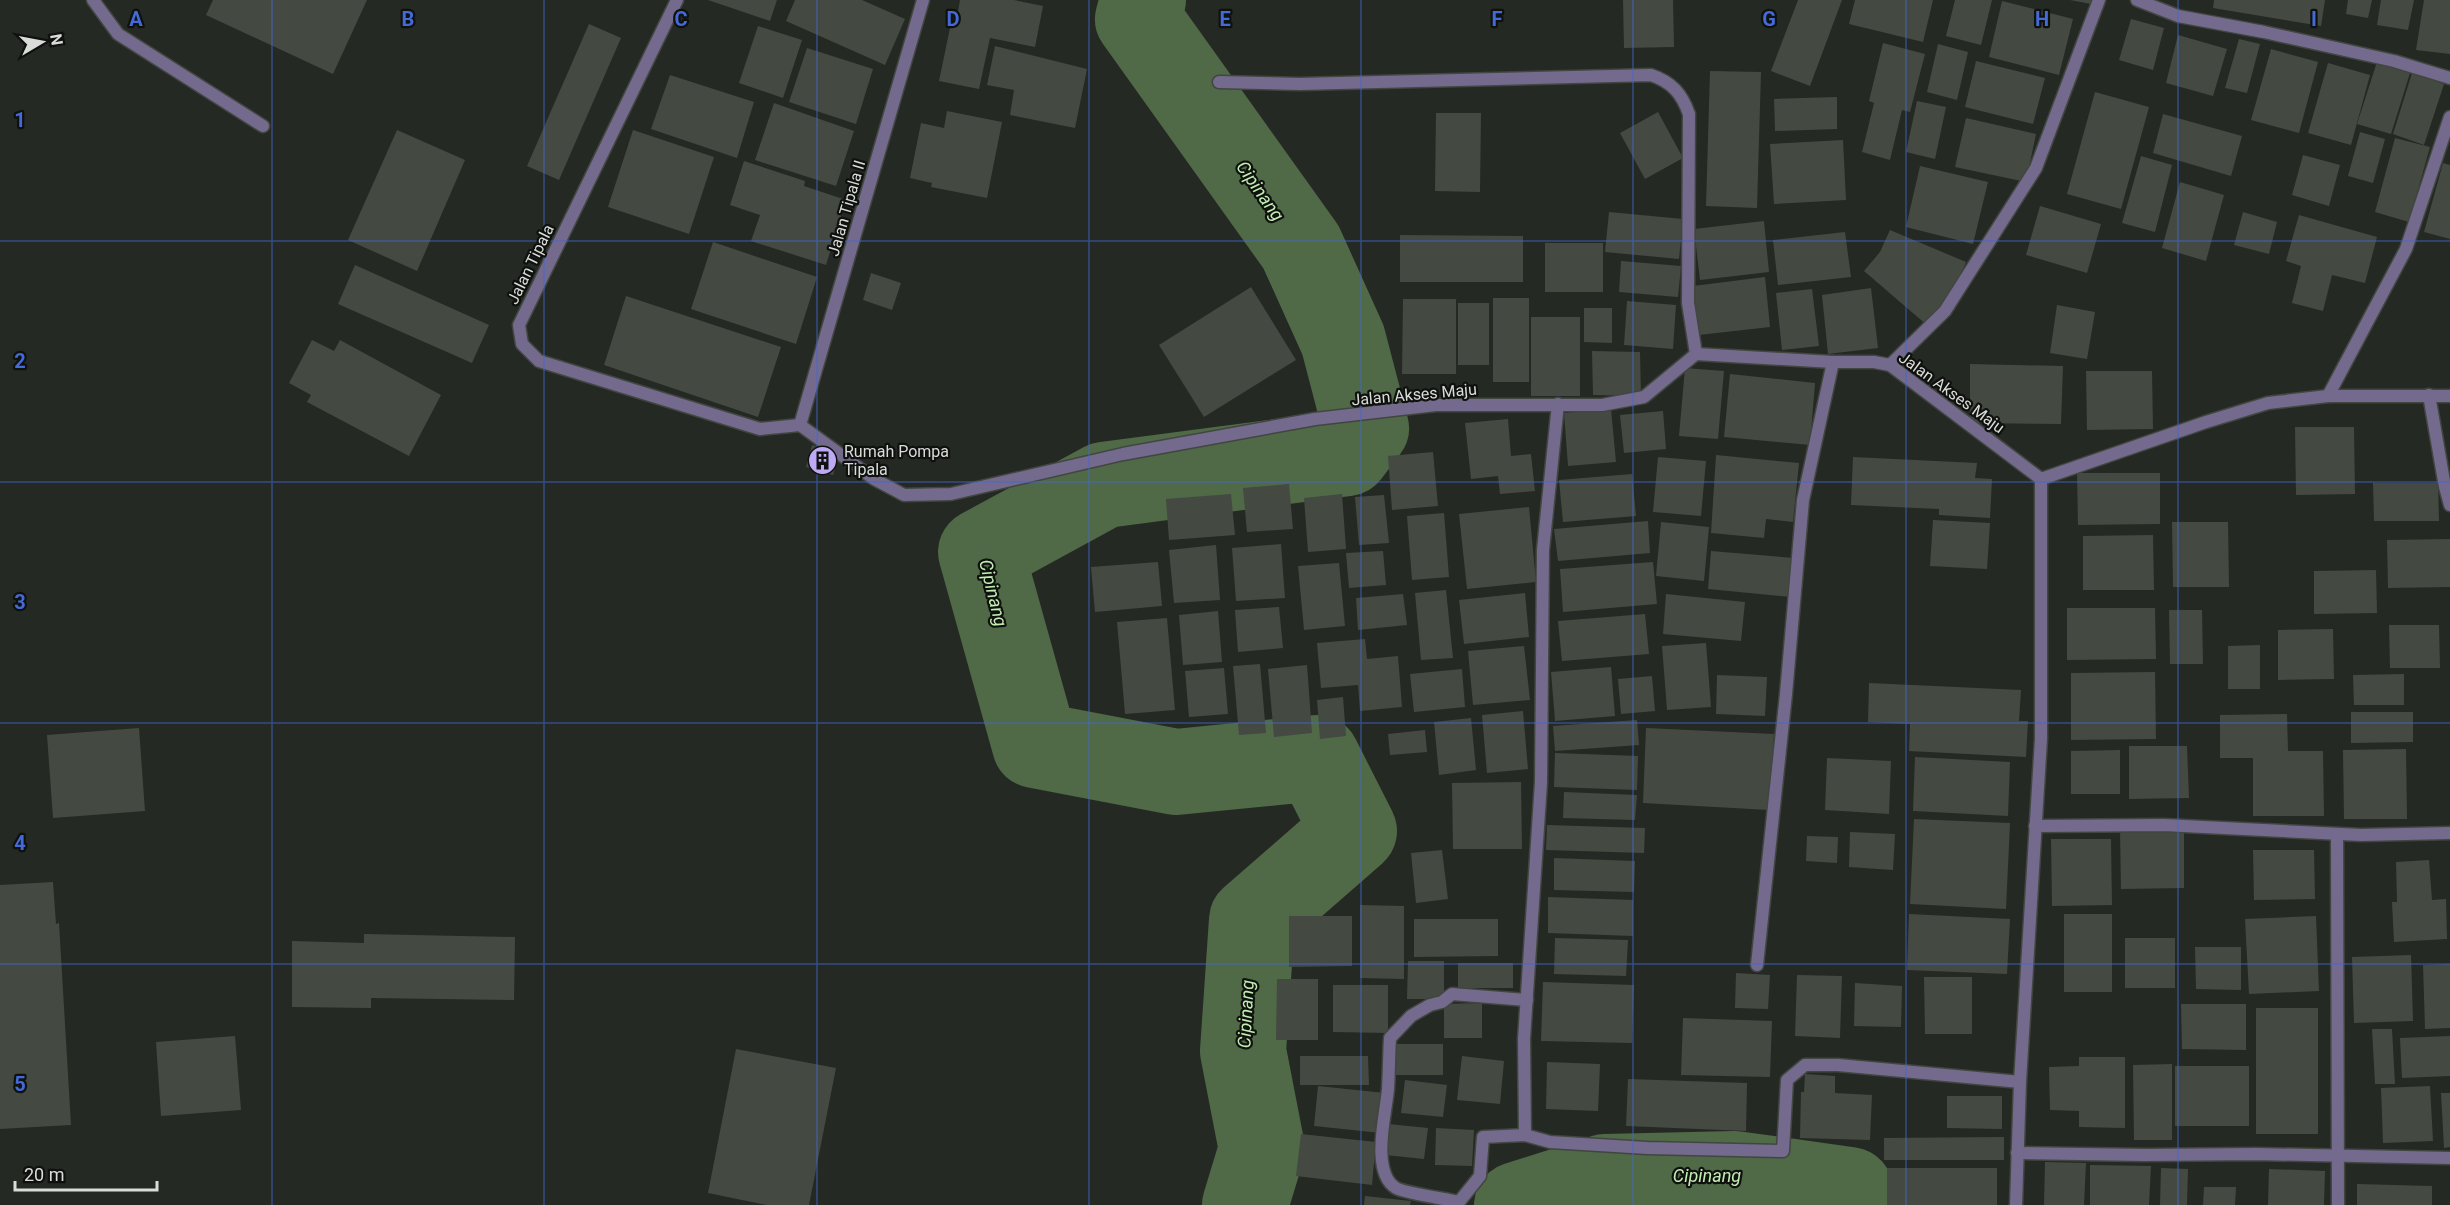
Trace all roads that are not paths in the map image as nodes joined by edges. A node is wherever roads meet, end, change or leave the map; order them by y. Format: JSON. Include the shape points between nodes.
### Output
{"nodes":[{"id":1,"x":93,"y":0,"type":"edge"},
{"id":2,"x":677,"y":0,"type":"edge"},
{"id":3,"x":923,"y":0,"type":"edge"},
{"id":4,"x":2099,"y":0,"type":"edge"},
{"id":5,"x":2137,"y":0,"type":"edge"},
{"id":6,"x":2450,"y":78,"type":"edge"},
{"id":7,"x":1219,"y":82,"type":"dead end"},
{"id":8,"x":2450,"y":117,"type":"edge"},
{"id":9,"x":263,"y":126,"type":"dead end"},
{"id":10,"x":1696,"y":354,"type":"junction"},
{"id":11,"x":1833,"y":362,"type":"junction"},
{"id":12,"x":1890,"y":364,"type":"junction"},
{"id":13,"x":2429,"y":395,"type":"junction"},
{"id":14,"x":2328,"y":396,"type":"junction"},
{"id":15,"x":2450,"y":396,"type":"edge"},
{"id":16,"x":1558,"y":404,"type":"junction"},
{"id":17,"x":800,"y":425,"type":"junction"},
{"id":18,"x":2041,"y":479,"type":"junction"},
{"id":19,"x":2450,"y":505,"type":"edge"},
{"id":20,"x":2035,"y":826,"type":"junction"},
{"id":21,"x":2450,"y":833,"type":"edge"},
{"id":22,"x":2337,"y":834,"type":"junction"},
{"id":23,"x":1756,"y":965,"type":"dead end"},
{"id":24,"x":1527,"y":1000,"type":"junction"},
{"id":25,"x":2020,"y":1082,"type":"junction"},
{"id":26,"x":1525,"y":1135,"type":"junction"},
{"id":27,"x":2017,"y":1153,"type":"junction"},
{"id":28,"x":2338,"y":1157,"type":"junction"},
{"id":29,"x":2450,"y":1158,"type":"edge"},
{"id":30,"x":2016,"y":1205,"type":"edge"},
{"id":31,"x":2338,"y":1205,"type":"edge"}],
"edges":[{"from":1,"to":9,"type":"street","via":[[118,34]]},
{"from":2,"to":17,"type":"street","name":"Jalan Tipala","via":[[519,325],[522,344],[540,362],[760,429]]},
{"from":3,"to":17,"type":"street","name":"Jalan Tipala II"},
{"from":4,"to":12,"type":"street","via":[[2036,168],[1945,311]]},
{"from":5,"to":6,"type":"street","via":[[2178,16],[2394,61]]},
{"from":7,"to":10,"type":"street","via":[[1300,84],[1651,75],[1660,78],[1678,92],[1689,114],[1688,303]]},
{"from":8,"to":14,"type":"street","via":[[2406,249]]},
{"from":10,"to":11,"type":"street","name":"Jalan Akses Maju"},
{"from":10,"to":16,"type":"street","name":"Jalan Akses Maju","via":[[1644,397],[1602,405]]},
{"from":11,"to":12,"type":"street","name":"Jalan Akses Maju"},
{"from":11,"to":23,"type":"street","via":[[1803,500]]},
{"from":12,"to":18,"type":"street","name":"Jalan Akses Maju"},
{"from":13,"to":14,"type":"street"},
{"from":13,"to":15,"type":"street"},
{"from":13,"to":19,"type":"street"},
{"from":14,"to":18,"type":"street","via":[[2268,403]]},
{"from":16,"to":17,"type":"street","name":"Jalan Akses Maju","via":[[1436,405],[1342,416],[1123,454],[951,494],[916,495],[904,495],[874,478]]},
{"from":16,"to":24,"type":"street","via":[[1543,550],[1541,782]]},
{"from":18,"to":20,"type":"street","via":[[2041,739]]},
{"from":20,"to":22,"type":"street","via":[[2164,825]]},
{"from":20,"to":25,"type":"street"},
{"from":21,"to":22,"type":"street"},
{"from":22,"to":28,"type":"street"},
{"from":24,"to":26,"type":"street"},
{"from":24,"to":26,"type":"street","via":[[1452,994],[1411,1016],[1390,1038],[1381,1149],[1384,1168],[1396,1188],[1459,1202],[1480,1176],[1483,1137]]},
{"from":25,"to":26,"type":"street","via":[[1806,1065],[1787,1080],[1783,1151],[1550,1142]]},
{"from":25,"to":27,"type":"street"},
{"from":27,"to":28,"type":"street"},
{"from":27,"to":30,"type":"street"},
{"from":28,"to":29,"type":"street"},
{"from":28,"to":31,"type":"street"}]}
